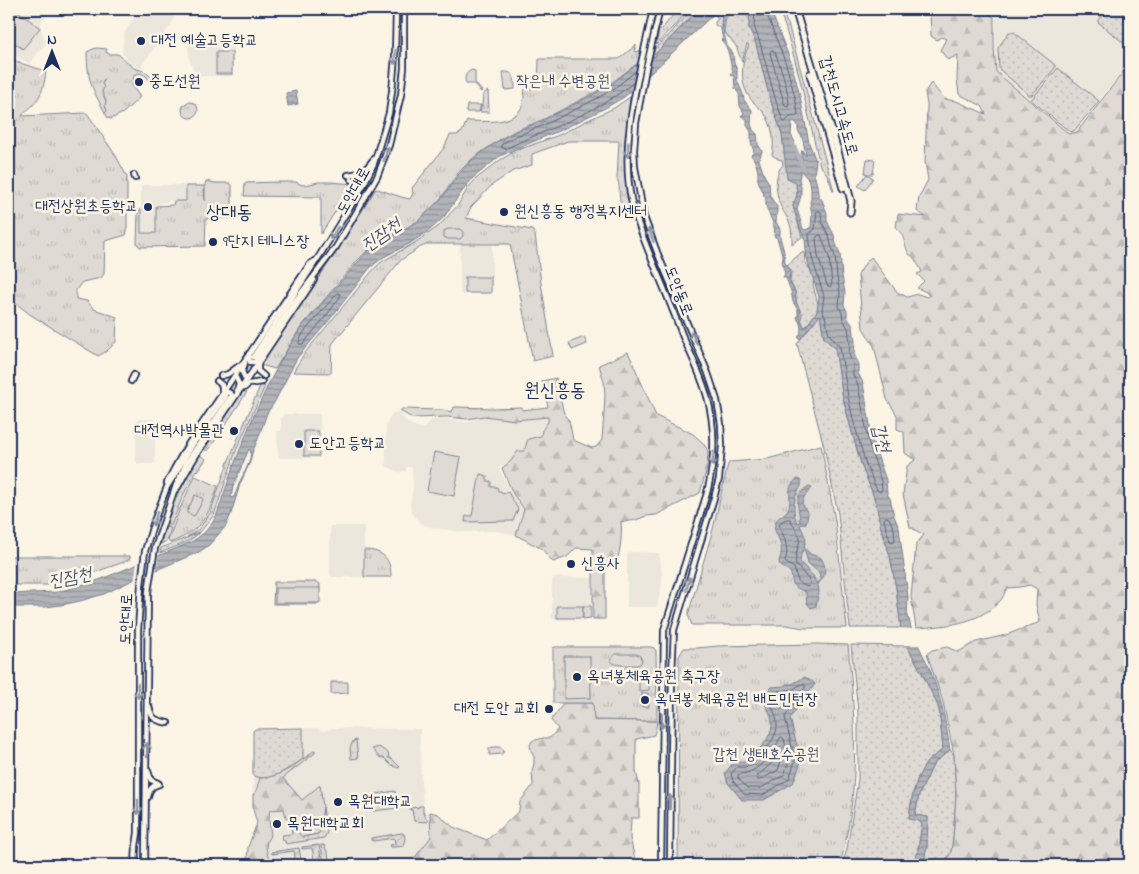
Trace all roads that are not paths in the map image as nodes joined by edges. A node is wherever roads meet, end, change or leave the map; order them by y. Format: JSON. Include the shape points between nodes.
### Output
{"nodes":[{"id":1,"x":396,"y":9,"type":"edge"},
{"id":2,"x":404,"y":9,"type":"edge"},
{"id":3,"x":653,"y":9,"type":"edge"},
{"id":4,"x":660,"y":9,"type":"edge"},
{"id":5,"x":793,"y":9,"type":"edge"},
{"id":6,"x":375,"y":157,"type":"junction"},
{"id":7,"x":358,"y":192,"type":"junction"},
{"id":8,"x":850,"y":209,"type":"dead end"},
{"id":9,"x":252,"y":358,"type":"junction"},
{"id":10,"x":242,"y":364,"type":"junction"},
{"id":11,"x":134,"y":375,"type":"dead end"},
{"id":12,"x":221,"y":376,"type":"dead end"},
{"id":13,"x":235,"y":376,"type":"junction"},
{"id":14,"x":264,"y":376,"type":"dead end"},
{"id":15,"x":217,"y":380,"type":"dead end"},
{"id":16,"x":246,"y":380,"type":"junction"},
{"id":17,"x":131,"y":381,"type":"dead end"},
{"id":18,"x":262,"y":382,"type":"dead end"},
{"id":19,"x":229,"y":398,"type":"junction"},
{"id":20,"x":147,"y":695,"type":"junction"},
{"id":21,"x":168,"y":723,"type":"dead end"},
{"id":22,"x":146,"y":768,"type":"junction"},
{"id":23,"x":146,"y":800,"type":"junction"},
{"id":24,"x":135,"y":865,"type":"edge"},
{"id":25,"x":145,"y":865,"type":"edge"},
{"id":26,"x":661,"y":865,"type":"edge"},
{"id":27,"x":670,"y":865,"type":"edge"}],
"edges":[{"from":1,"to":6,"type":"main road","name":"도안대로","one_way":true,"via":[[392,92]]},
{"from":9,"to":2,"type":"main road","name":"도안대로","one_way":true,"via":[[313,282],[374,184],[389,145],[404,79]]},
{"from":3,"to":26,"type":"main road","name":"도안동로","one_way":true,"via":[[629,127],[628,179],[633,208],[646,246],[705,389],[714,436],[711,477],[664,630]]},
{"from":27,"to":4,"type":"main road","name":"도안동로","one_way":true,"via":[[674,630],[719,479],[722,446],[720,412],[714,388],[657,252],[643,214],[636,178],[636,122]]},
{"from":5,"to":8,"type":"main road","name":"갑천도시고속도로"},
{"from":6,"to":7,"type":"main road","name":"도안대로"},
{"from":6,"to":7,"type":"main road","via":[[362,173],[350,177],[357,183]]},
{"from":7,"to":9,"type":"main road","name":"도안대로","one_way":true},
{"from":9,"to":10,"type":"main road"},
{"from":9,"to":14,"type":"main road"},
{"from":9,"to":16,"type":"main road"},
{"from":9,"to":16,"type":"main road","via":[[242,372]]},
{"from":10,"to":12,"type":"main road"},
{"from":10,"to":13,"type":"main road"},
{"from":11,"to":17,"type":"main road"},
{"from":13,"to":19,"type":"main road"},
{"from":13,"to":19,"type":"main road","via":[[239,386]]},
{"from":15,"to":19,"type":"main road"},
{"from":16,"to":19,"type":"main road"},
{"from":18,"to":19,"type":"main road","via":[[245,386]]},
{"from":19,"to":20,"type":"main road","name":"도안대로","via":[[174,491],[155,548],[149,582]]},
{"from":19,"to":24,"type":"main road","name":"도안대로","one_way":true,"via":[[179,459],[145,552],[138,630],[138,834]]},
{"from":20,"to":21,"type":"main road","via":[[152,717]]},
{"from":22,"to":20,"type":"main road","name":"도안대로","one_way":true},
{"from":22,"to":23,"type":"main road","name":"도안대로"},
{"from":22,"to":23,"type":"main road","via":[[151,780],[159,784],[153,785]]},
{"from":23,"to":25,"type":"main road","name":"도안대로"}]}
